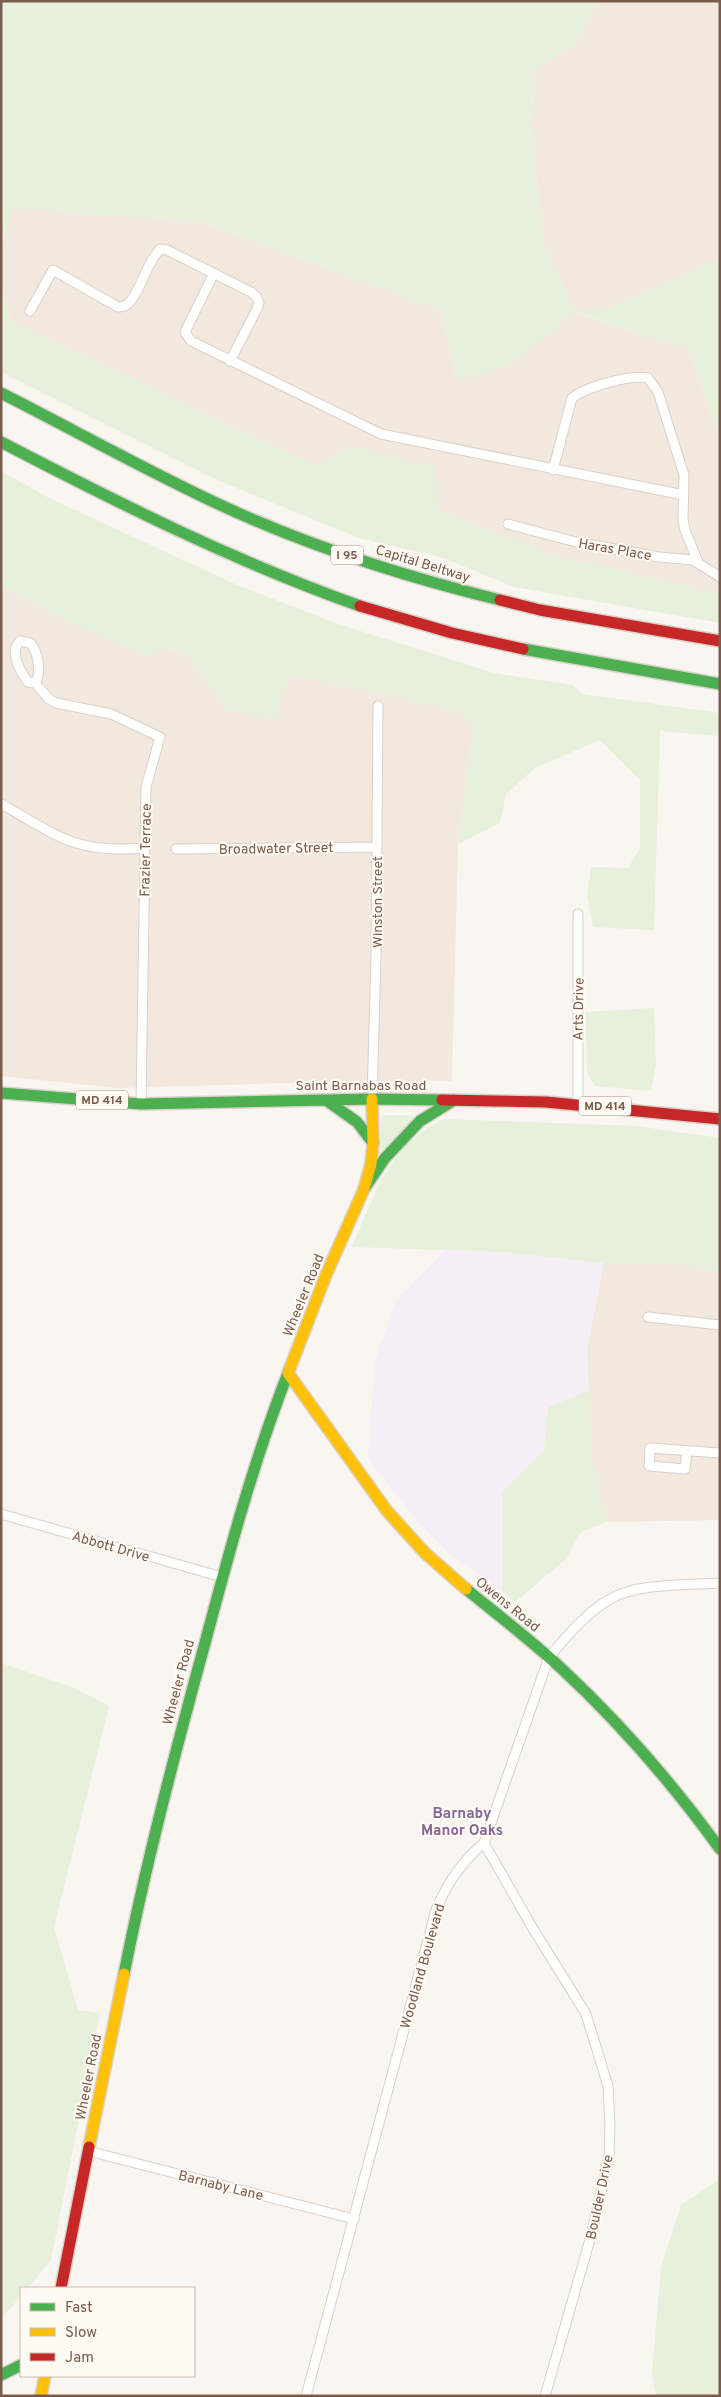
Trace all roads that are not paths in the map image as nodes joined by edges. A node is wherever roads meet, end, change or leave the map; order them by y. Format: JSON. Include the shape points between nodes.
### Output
{"nodes":[{"id":1,"x":214,"y":273,"type":"junction"},
{"id":2,"x":30,"y":310,"type":"dead end"},
{"id":3,"x":230,"y":361,"type":"junction"},
{"id":4,"x":1,"y":393,"type":"edge"},
{"id":5,"x":1,"y":442,"type":"edge"},
{"id":6,"x":553,"y":470,"type":"junction"},
{"id":7,"x":684,"y":495,"type":"junction"},
{"id":8,"x":508,"y":524,"type":"dead end"},
{"id":9,"x":698,"y":562,"type":"junction"},
{"id":10,"x":720,"y":576,"type":"edge"},
{"id":11,"x":720,"y":641,"type":"edge"},
{"id":12,"x":35,"y":683,"type":"dead end"},
{"id":13,"x":719,"y":684,"type":"edge"},
{"id":14,"x":378,"y":706,"type":"dead end"},
{"id":15,"x":1,"y":804,"type":"edge"},
{"id":16,"x":377,"y":847,"type":"junction"},
{"id":17,"x":144,"y":848,"type":"junction"},
{"id":18,"x":176,"y":849,"type":"dead end"},
{"id":19,"x":578,"y":914,"type":"dead end"},
{"id":20,"x":1,"y":1093,"type":"edge"},
{"id":21,"x":372,"y":1099,"type":"junction"},
{"id":22,"x":326,"y":1100,"type":"junction"},
{"id":23,"x":454,"y":1100,"type":"junction"},
{"id":24,"x":141,"y":1104,"type":"junction"},
{"id":25,"x":578,"y":1104,"type":"junction"},
{"id":26,"x":720,"y":1119,"type":"edge"},
{"id":27,"x":373,"y":1144,"type":"junction"},
{"id":28,"x":364,"y":1189,"type":"junction"},
{"id":29,"x":648,"y":1317,"type":"dead end"},
{"id":30,"x":720,"y":1325,"type":"edge"},
{"id":31,"x":288,"y":1373,"type":"junction"},
{"id":32,"x":687,"y":1451,"type":"junction"},
{"id":33,"x":720,"y":1453,"type":"edge"},
{"id":34,"x":1,"y":1514,"type":"edge"},
{"id":35,"x":222,"y":1577,"type":"junction"},
{"id":36,"x":720,"y":1583,"type":"edge"},
{"id":37,"x":549,"y":1657,"type":"junction"},
{"id":38,"x":484,"y":1843,"type":"junction"},
{"id":39,"x":720,"y":1849,"type":"edge"},
{"id":40,"x":88,"y":2151,"type":"junction"},
{"id":41,"x":354,"y":2219,"type":"junction"},
{"id":42,"x":61,"y":2287,"type":"edge"},
{"id":43,"x":20,"y":2366,"type":"edge"},
{"id":44,"x":1,"y":2375,"type":"edge"},
{"id":45,"x":45,"y":2377,"type":"edge"},
{"id":46,"x":41,"y":2396,"type":"edge"},
{"id":47,"x":306,"y":2396,"type":"edge"},
{"id":48,"x":545,"y":2396,"type":"edge"}],
"edges":[{"from":1,"to":2,"type":"street","via":[[160,249],[129,303],[118,307],[53,270]]},
{"from":1,"to":3,"type":"street","via":[[185,332],[191,341]]},
{"from":1,"to":3,"type":"street","via":[[251,292],[259,303]]},
{"from":3,"to":6,"type":"street","via":[[381,434]]},
{"from":4,"to":11,"type":"main road","name":"Capital Beltway","number":"I 95","via":[[206,498],[326,548],[428,582],[531,608]]},
{"from":5,"to":13,"type":"main road","via":[[194,540],[364,607],[526,652]]},
{"from":6,"to":7,"type":"street"},
{"from":6,"to":7,"type":"street","via":[[572,398],[590,389],[641,376],[648,378],[658,392],[684,475]]},
{"from":7,"to":9,"type":"street","via":[[685,530]]},
{"from":8,"to":9,"type":"street","name":"Haras Place","via":[[576,542]]},
{"from":9,"to":10,"type":"street","name":"Haras Place"},
{"from":12,"to":17,"type":"street","name":"Frazier Terrace","via":[[56,703],[110,714],[160,736],[146,787]]},
{"from":14,"to":16,"type":"street","name":"Winston Street"},
{"from":15,"to":17,"type":"street","via":[[80,846],[107,850]]},
{"from":16,"to":18,"type":"street","name":"Broadwater Street"},
{"from":16,"to":21,"type":"street","name":"Winston Street"},
{"from":17,"to":24,"type":"street","name":"Frazier Terrace"},
{"from":19,"to":25,"type":"street","name":"Arts Drive"},
{"from":20,"to":24,"type":"main road","name":"Saint Barnabas Road","number":"MD 414"},
{"from":21,"to":22,"type":"main road","name":"Saint Barnabas Road","number":"MD 414"},
{"from":21,"to":23,"type":"main road","name":"Saint Barnabas Road","number":"MD 414"},
{"from":21,"to":27,"type":"main road","name":"Wheeler Road"},
{"from":22,"to":24,"type":"main road","name":"Saint Barnabas Road","number":"MD 414"},
{"from":22,"to":27,"type":"main road","via":[[358,1122]]},
{"from":23,"to":25,"type":"main road","name":"Saint Barnabas Road","number":"MD 414"},
{"from":23,"to":28,"type":"main road","via":[[420,1120],[385,1158]]},
{"from":25,"to":26,"type":"main road","name":"Saint Barnabas Road","number":"MD 414"},
{"from":27,"to":28,"type":"main road","name":"Wheeler Road"},
{"from":28,"to":31,"type":"main road","name":"Wheeler Road"},
{"from":29,"to":30,"type":"street"},
{"from":31,"to":35,"type":"main road","name":"Wheeler Road","via":[[247,1486]]},
{"from":31,"to":37,"type":"main road","name":"Owens Road","via":[[402,1530],[427,1556]]},
{"from":32,"to":32,"type":"street","via":[[650,1448],[649,1466],[685,1469]]},
{"from":32,"to":33,"type":"street"},
{"from":34,"to":35,"type":"street","name":"Abbott Drive"},
{"from":35,"to":40,"type":"main road","name":"Wheeler Road","via":[[150,1856]]},
{"from":36,"to":37,"type":"street","name":"Woodland Boulevard","via":[[650,1589],[611,1598]]},
{"from":37,"to":38,"type":"street","name":"Woodland Boulevard"},
{"from":37,"to":39,"type":"main road","name":"Owens Road","via":[[644,1752]]},
{"from":38,"to":41,"type":"street","name":"Woodland Boulevard","via":[[454,1876],[436,1910]]},
{"from":38,"to":48,"type":"street","name":"Boulder Drive","via":[[586,2014],[608,2086],[609,2156],[591,2236]]},
{"from":40,"to":41,"type":"street","name":"Barnaby Lane"},
{"from":40,"to":42,"type":"main road","name":"Wheeler Road"},
{"from":41,"to":47,"type":"street","name":"Woodland Boulevard"},
{"from":43,"to":44,"type":"main road"},
{"from":45,"to":46,"type":"main road"}]}
